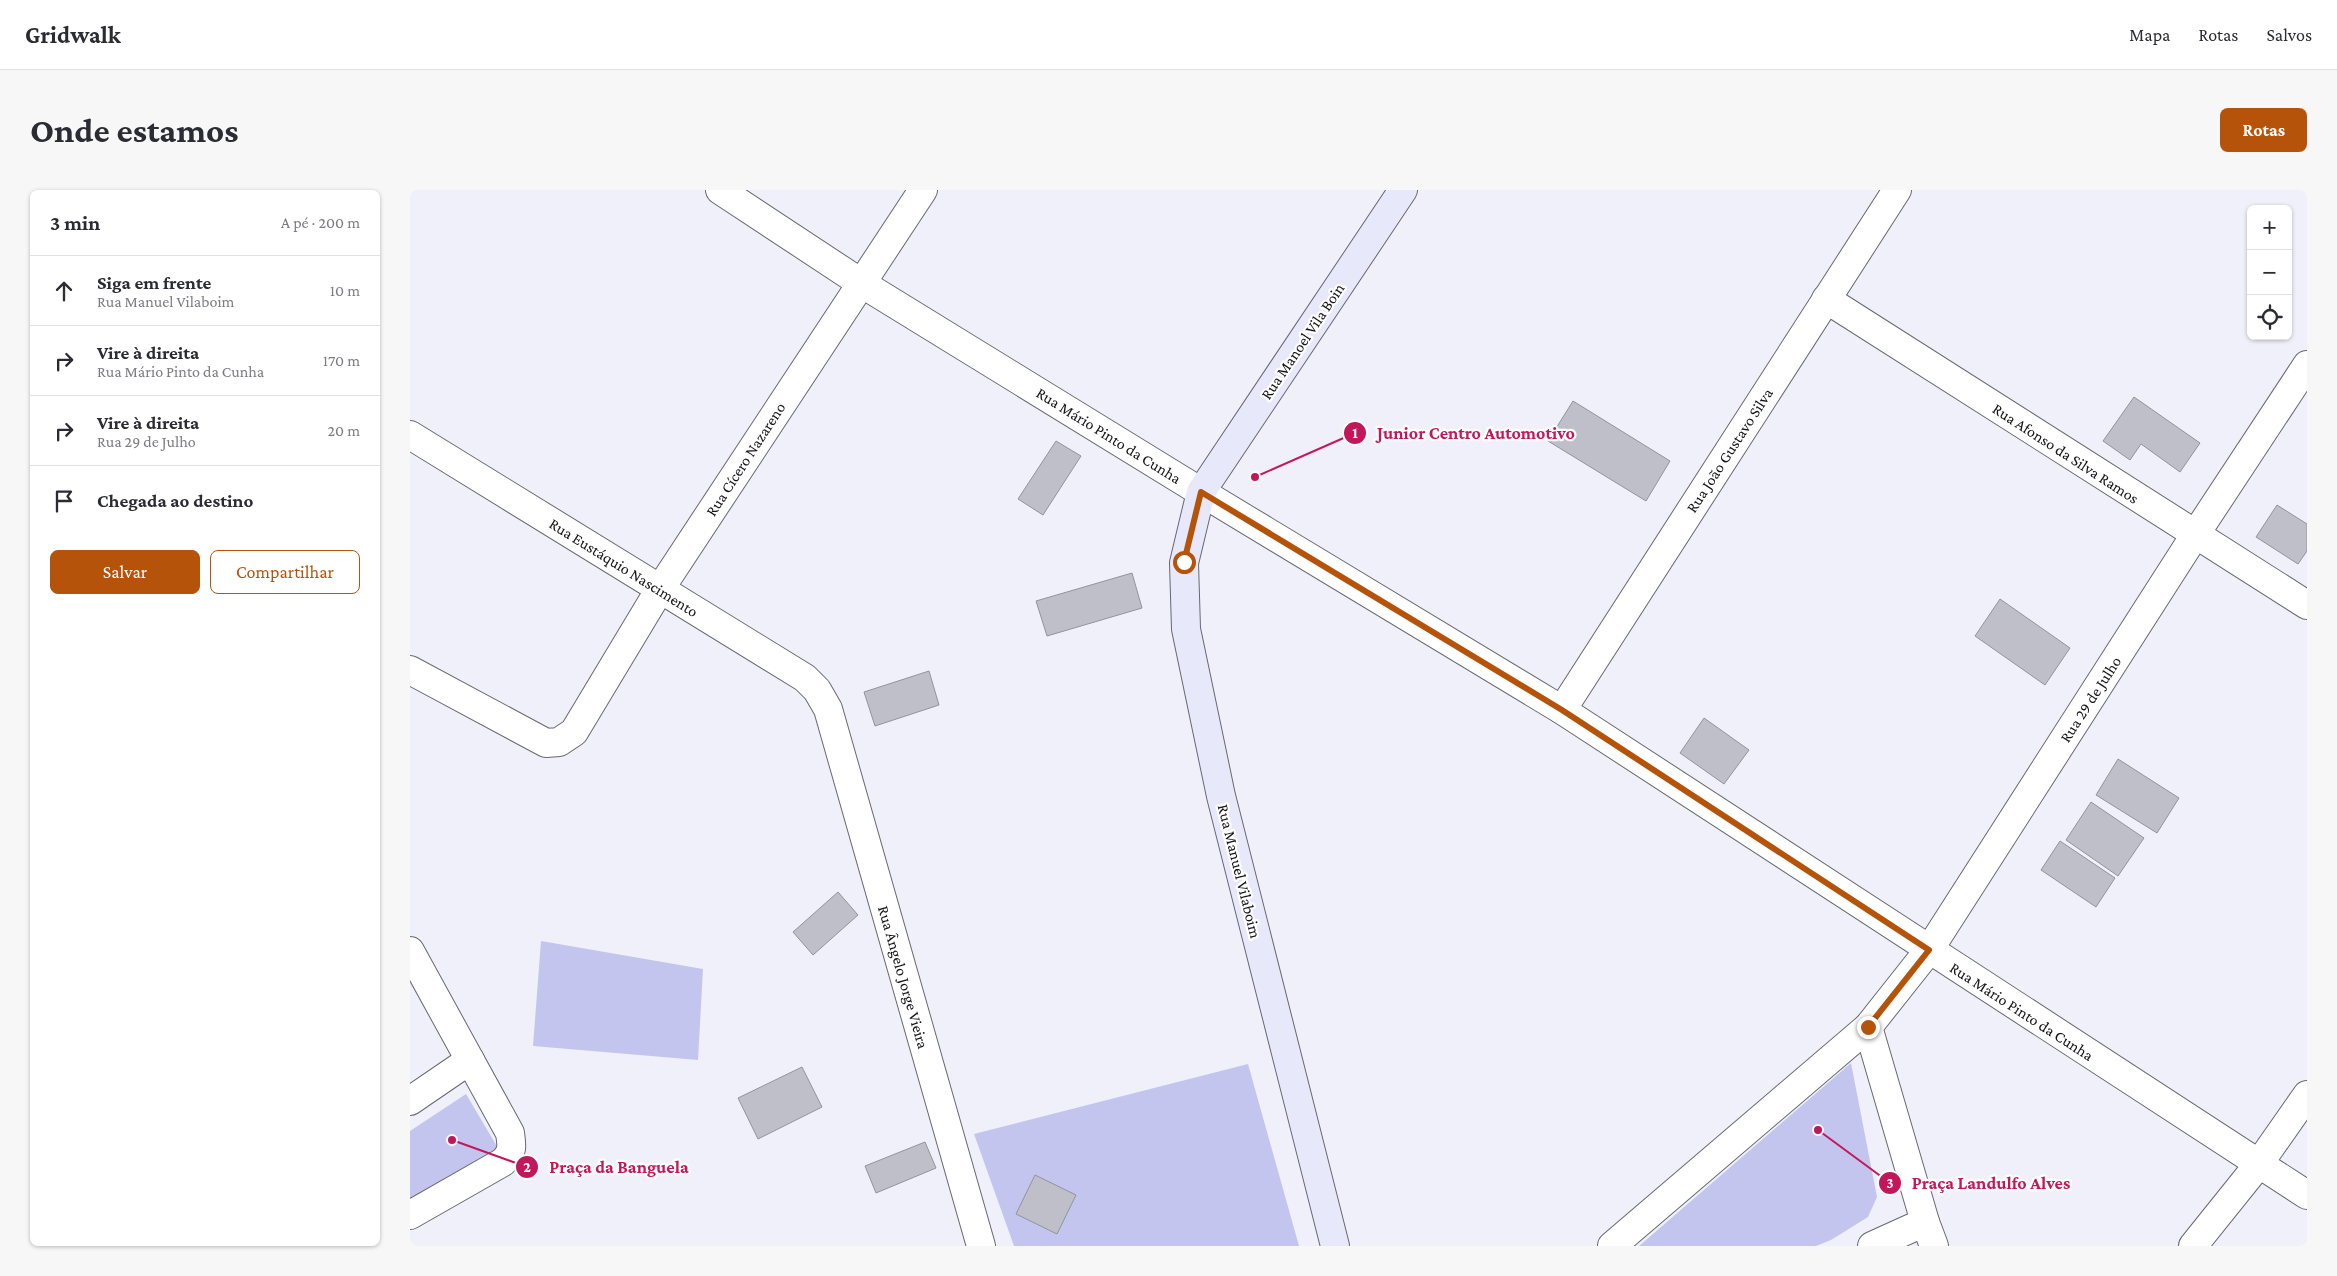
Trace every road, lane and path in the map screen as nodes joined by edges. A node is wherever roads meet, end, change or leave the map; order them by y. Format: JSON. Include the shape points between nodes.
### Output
{"nodes":[{"id":1,"x":720,"y":190,"type":"edge"},
{"id":2,"x":923,"y":190,"type":"edge"},
{"id":3,"x":1403,"y":190,"type":"edge"},
{"id":4,"x":1897,"y":190,"type":"edge"},
{"id":5,"x":861,"y":282,"type":"junction"},
{"id":6,"x":1826,"y":299,"type":"junction"},
{"id":7,"x":2307,"y":365,"type":"edge"},
{"id":8,"x":410,"y":435,"type":"edge"},
{"id":9,"x":1201,"y":492,"type":"junction"},
{"id":10,"x":2195,"y":535,"type":"junction"},
{"id":11,"x":660,"y":589,"type":"junction"},
{"id":12,"x":2307,"y":605,"type":"edge"},
{"id":13,"x":410,"y":670,"type":"edge"},
{"id":14,"x":828,"y":709,"type":"joint"},
{"id":15,"x":1562,"y":710,"type":"junction"},
{"id":16,"x":1929,"y":950,"type":"junction"},
{"id":17,"x":410,"y":951,"type":"edge"},
{"id":18,"x":1868,"y":1027,"type":"junction"},
{"id":19,"x":470,"y":1060,"type":"junction"},
{"id":20,"x":2307,"y":1096,"type":"edge"},
{"id":21,"x":410,"y":1101,"type":"edge"},
{"id":22,"x":2258,"y":1165,"type":"junction"},
{"id":23,"x":2307,"y":1195,"type":"edge"},
{"id":24,"x":410,"y":1215,"type":"edge"},
{"id":25,"x":1929,"y":1234,"type":"edge"},
{"id":26,"x":976,"y":1244,"type":"edge"},
{"id":27,"x":1335,"y":1246,"type":"edge"},
{"id":28,"x":1612,"y":1246,"type":"edge"},
{"id":29,"x":1872,"y":1246,"type":"edge"},
{"id":30,"x":2194,"y":1246,"type":"edge"}],
"edges":[{"from":1,"to":5,"type":"street","name":"Rua Mário Pinto da Cunha"},
{"from":2,"to":5,"type":"street","name":"Rua Cícero Nazareno"},
{"from":3,"to":9,"type":"main road","name":"Rua Manoel Vila Boin"},
{"from":4,"to":6,"type":"street","name":"Rua João Gustavo Silva"},
{"from":5,"to":9,"type":"street","name":"Rua Mário Pinto da Cunha"},
{"from":5,"to":11,"type":"street","name":"Rua Cícero Nazareno"},
{"from":6,"to":10,"type":"street","name":"Rua Afonso da Silva Ramos"},
{"from":6,"to":15,"type":"street","name":"Rua João Gustavo Silva"},
{"from":7,"to":10,"type":"street","name":"Rua 29 de Julho"},
{"from":8,"to":11,"type":"street","name":"Rua Eustáquio Nascimento"},
{"from":9,"to":15,"type":"street","name":"Rua Mário Pinto da Cunha"},
{"from":9,"to":27,"type":"main road","name":"Rua Manuel Vilaboim","via":[[1184,562],[1186,629],[1221,796]]},
{"from":10,"to":12,"type":"street","name":"Rua Afonso da Silva Ramos"},
{"from":10,"to":16,"type":"street","name":"Rua 29 de Julho"},
{"from":11,"to":13,"type":"street","name":"Rua Cícero Nazareno","via":[[574,732],[559,742],[546,743]]},
{"from":11,"to":14,"type":"street","name":"Rua Eustáquio Nascimento","via":[[805,678]]},
{"from":14,"to":26,"type":"street","name":"Rua Ângelo Jorge Vieira"},
{"from":15,"to":16,"type":"street","name":"Rua Mário Pinto da Cunha"},
{"from":16,"to":18,"type":"street","name":"Rua 29 de Julho"},
{"from":16,"to":22,"type":"street","name":"Rua Mário Pinto da Cunha"},
{"from":17,"to":19,"type":"street"},
{"from":18,"to":25,"type":"street"},
{"from":18,"to":28,"type":"street","name":"Rua 29 de Julho"},
{"from":19,"to":21,"type":"street"},
{"from":19,"to":24,"type":"street","via":[[510,1133],[511,1154],[503,1162]]},
{"from":20,"to":22,"type":"street"},
{"from":22,"to":23,"type":"street","name":"Rua Mário Pinto da Cunha"},
{"from":22,"to":30,"type":"street"},
{"from":25,"to":29,"type":"street"}]}
